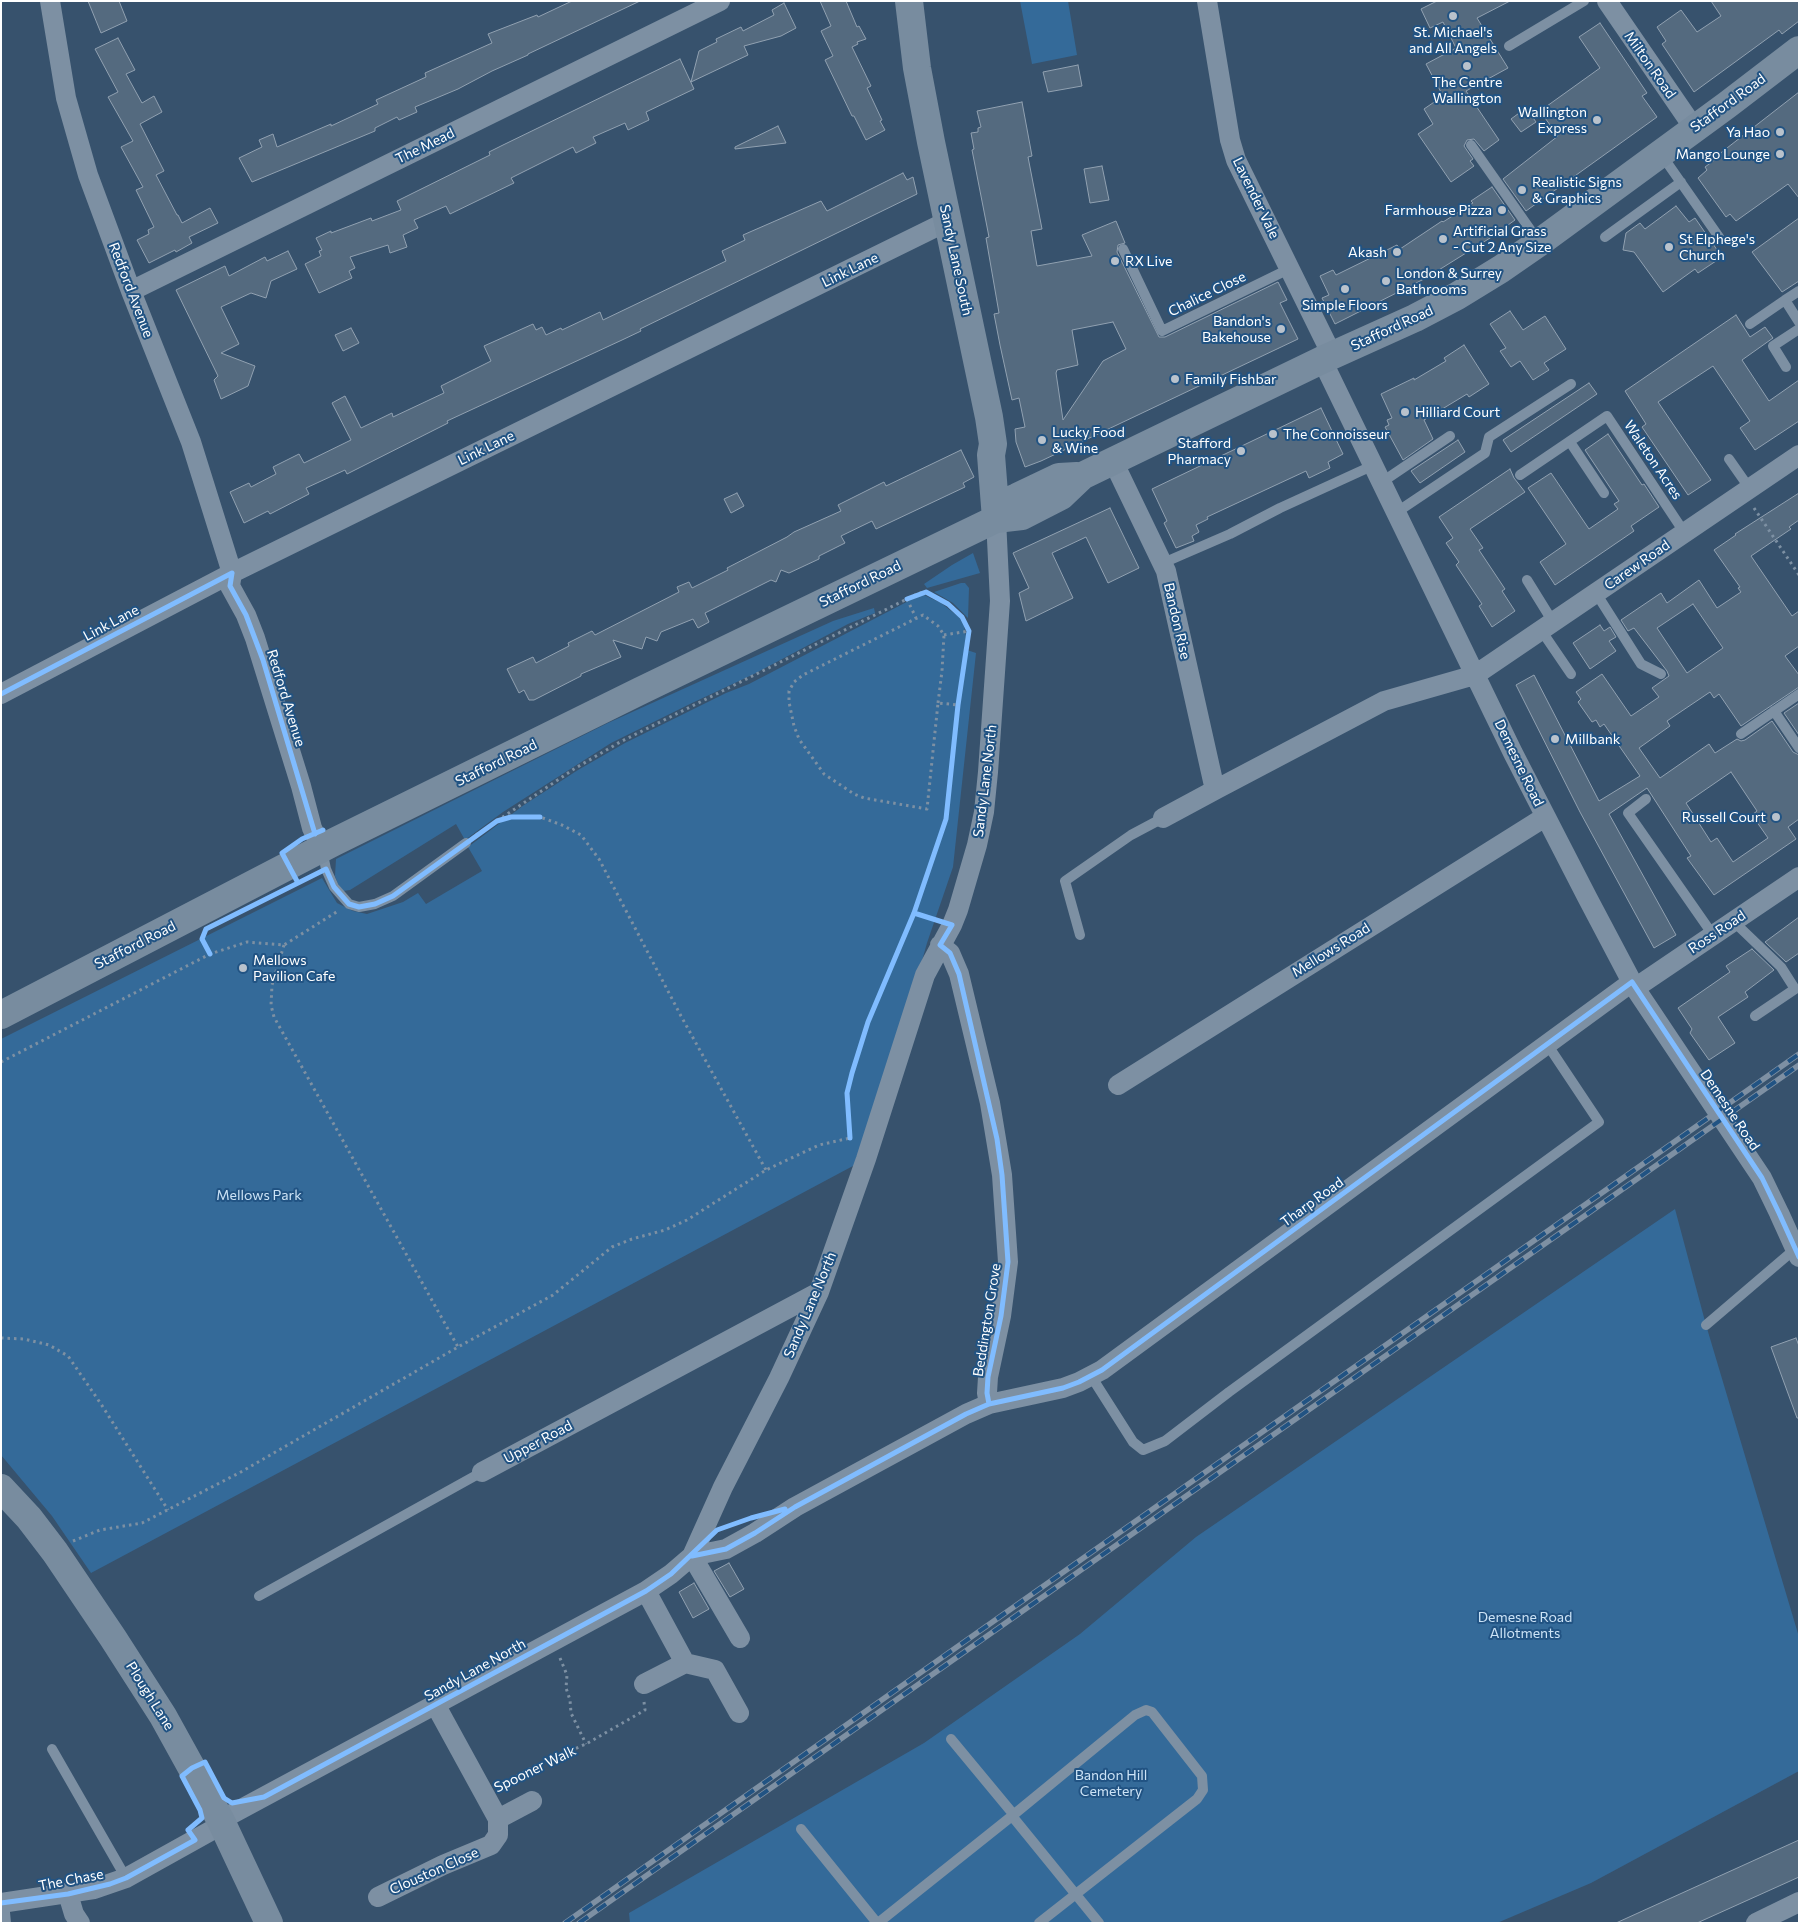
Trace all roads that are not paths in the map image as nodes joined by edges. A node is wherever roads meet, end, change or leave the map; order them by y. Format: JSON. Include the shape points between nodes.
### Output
{"nodes":[{"id":1,"x":50,"y":1,"type":"edge"},
{"id":2,"x":720,"y":1,"type":"edge"},
{"id":3,"x":909,"y":1,"type":"edge"},
{"id":4,"x":1207,"y":1,"type":"edge"},
{"id":5,"x":1584,"y":1,"type":"edge"},
{"id":6,"x":1607,"y":1,"type":"edge"},
{"id":7,"x":1509,"y":46,"type":"dead end"},
{"id":8,"x":1799,"y":50,"type":"edge"},
{"id":9,"x":1694,"y":128,"type":"junction"},
{"id":10,"x":1471,"y":145,"type":"dead end"},
{"id":11,"x":1660,"y":153,"type":"junction"},
{"id":12,"x":1681,"y":182,"type":"junction"},
{"id":13,"x":948,"y":222,"type":"junction"},
{"id":14,"x":1719,"y":236,"type":"dead end"},
{"id":15,"x":1605,"y":237,"type":"dead end"},
{"id":16,"x":1540,"y":242,"type":"junction"},
{"id":17,"x":1123,"y":249,"type":"dead end"},
{"id":18,"x":1290,"y":268,"type":"junction"},
{"id":19,"x":131,"y":291,"type":"junction"},
{"id":20,"x":1799,"y":292,"type":"edge"},
{"id":21,"x":1785,"y":300,"type":"junction"},
{"id":22,"x":1799,"y":322,"type":"edge"},
{"id":23,"x":1750,"y":324,"type":"dead end"},
{"id":24,"x":1799,"y":329,"type":"edge"},
{"id":25,"x":1327,"y":357,"type":"junction"},
{"id":26,"x":1786,"y":367,"type":"dead end"},
{"id":27,"x":1571,"y":384,"type":"dead end"},
{"id":28,"x":1450,"y":436,"type":"dead end"},
{"id":29,"x":1570,"y":442,"type":"junction"},
{"id":30,"x":993,"y":444,"type":"junction"},
{"id":31,"x":1799,"y":455,"type":"edge"},
{"id":32,"x":1729,"y":460,"type":"dead end"},
{"id":33,"x":1113,"y":461,"type":"junction"},
{"id":34,"x":1378,"y":473,"type":"junction"},
{"id":35,"x":1520,"y":475,"type":"dead end"},
{"id":36,"x":1082,"y":476,"type":"junction"},
{"id":37,"x":1036,"y":487,"type":"junction"},
{"id":38,"x":1747,"y":491,"type":"junction"},
{"id":39,"x":1604,"y":493,"type":"dead end"},
{"id":40,"x":1397,"y":512,"type":"junction"},
{"id":41,"x":996,"y":519,"type":"junction"},
{"id":42,"x":1684,"y":532,"type":"junction"},
{"id":43,"x":1163,"y":563,"type":"junction"},
{"id":44,"x":232,"y":573,"type":"junction"},
{"id":45,"x":1527,"y":580,"type":"dead end"},
{"id":46,"x":1596,"y":593,"type":"junction"},
{"id":47,"x":1547,"y":626,"type":"junction"},
{"id":48,"x":1475,"y":674,"type":"junction"},
{"id":49,"x":1571,"y":674,"type":"dead end"},
{"id":50,"x":1661,"y":674,"type":"dead end"},
{"id":51,"x":1,"y":694,"type":"edge"},
{"id":52,"x":1799,"y":694,"type":"edge"},
{"id":53,"x":1774,"y":711,"type":"junction"},
{"id":54,"x":1741,"y":734,"type":"dead end"},
{"id":55,"x":1799,"y":748,"type":"edge"},
{"id":56,"x":1215,"y":790,"type":"junction"},
{"id":57,"x":1646,"y":799,"type":"dead end"},
{"id":58,"x":1545,"y":817,"type":"junction"},
{"id":59,"x":1163,"y":818,"type":"joint"},
{"id":60,"x":466,"y":843,"type":"road end"},
{"id":61,"x":322,"y":849,"type":"junction"},
{"id":62,"x":1799,"y":877,"type":"edge"},
{"id":63,"x":1733,"y":921,"type":"junction"},
{"id":64,"x":1080,"y":935,"type":"dead end"},
{"id":65,"x":1713,"y":935,"type":"junction"},
{"id":66,"x":940,"y":945,"type":"junction"},
{"id":67,"x":1634,"y":985,"type":"junction"},
{"id":68,"x":1,"y":1014,"type":"edge"},
{"id":69,"x":1755,"y":1016,"type":"dead end"},
{"id":70,"x":1547,"y":1044,"type":"junction"},
{"id":71,"x":1118,"y":1084,"type":"dead end"},
{"id":72,"x":1798,"y":1251,"type":"edge"},
{"id":73,"x":819,"y":1292,"type":"junction"},
{"id":74,"x":1706,"y":1326,"type":"dead end"},
{"id":75,"x":1091,"y":1376,"type":"junction"},
{"id":76,"x":989,"y":1404,"type":"junction"},
{"id":77,"x":482,"y":1472,"type":"joint"},
{"id":78,"x":1,"y":1488,"type":"edge"},
{"id":79,"x":692,"y":1556,"type":"junction"},
{"id":80,"x":646,"y":1591,"type":"junction"},
{"id":81,"x":259,"y":1596,"type":"dead end"},
{"id":82,"x":740,"y":1638,"type":"dead end"},
{"id":83,"x":685,"y":1663,"type":"junction"},
{"id":84,"x":644,"y":1684,"type":"road end"},
{"id":85,"x":435,"y":1704,"type":"junction"},
{"id":86,"x":739,"y":1713,"type":"dead end"},
{"id":87,"x":952,"y":1739,"type":"dead end"},
{"id":88,"x":52,"y":1749,"type":"dead end"},
{"id":89,"x":532,"y":1801,"type":"dead end"},
{"id":90,"x":1013,"y":1815,"type":"junction"},
{"id":91,"x":498,"y":1819,"type":"junction"},
{"id":92,"x":221,"y":1821,"type":"junction"},
{"id":93,"x":801,"y":1829,"type":"dead end"},
{"id":94,"x":126,"y":1878,"type":"junction"},
{"id":95,"x":68,"y":1894,"type":"junction"},
{"id":96,"x":1076,"y":1894,"type":"junction"},
{"id":97,"x":378,"y":1897,"type":"dead end"},
{"id":98,"x":2,"y":1902,"type":"edge"},
{"id":99,"x":1799,"y":1902,"type":"edge"},
{"id":100,"x":6,"y":1923,"type":"edge"},
{"id":101,"x":80,"y":1923,"type":"edge"},
{"id":102,"x":269,"y":1923,"type":"edge"},
{"id":103,"x":877,"y":1923,"type":"edge"},
{"id":104,"x":1039,"y":1923,"type":"edge"},
{"id":105,"x":1099,"y":1923,"type":"edge"},
{"id":106,"x":1756,"y":1923,"type":"edge"}],
"edges":[{"from":1,"to":19,"type":"street","name":"Redford Avenue","via":[[72,121],[88,175]]},
{"from":2,"to":19,"type":"street","name":"The Mead"},
{"from":3,"to":13,"type":"main road","name":"Sandy Lane South","via":[[917,68]]},
{"from":4,"to":18,"type":"street","name":"Lavender Vale","via":[[1232,150]]},
{"from":5,"to":7,"type":"lane"},
{"from":6,"to":9,"type":"street","name":"Milton Road"},
{"from":8,"to":9,"type":"main road","name":"Stafford Road"},
{"from":9,"to":11,"type":"main road","name":"Stafford Road"},
{"from":10,"to":16,"type":"lane"},
{"from":11,"to":12,"type":"lane"},
{"from":11,"to":16,"type":"main road","name":"Stafford Road"},
{"from":12,"to":14,"type":"lane"},
{"from":12,"to":15,"type":"lane"},
{"from":13,"to":30,"type":"main road","name":"Sandy Lane South"},
{"from":13,"to":44,"type":"street","name":"Link Lane"},
{"from":16,"to":25,"type":"main road","name":"Stafford Road","via":[[1457,296]]},
{"from":17,"to":18,"type":"lane","name":"Chalice Close","via":[[1162,330]]},
{"from":18,"to":25,"type":"street","name":"Lavender Vale"},
{"from":19,"to":44,"type":"street","name":"Redford Avenue","via":[[192,442]]},
{"from":20,"to":21,"type":"lane"},
{"from":21,"to":22,"type":"lane"},
{"from":21,"to":23,"type":"lane"},
{"from":24,"to":26,"type":"lane","via":[[1773,346]]},
{"from":25,"to":33,"type":"main road","name":"Stafford Road"},
{"from":25,"to":34,"type":"street","name":"Demesne Road"},
{"from":27,"to":40,"type":"lane","via":[[1489,437],[1485,453]]},
{"from":28,"to":34,"type":"lane"},
{"from":29,"to":35,"type":"lane","name":"Waleton Acres"},
{"from":29,"to":39,"type":"lane"},
{"from":29,"to":42,"type":"lane","name":"Waleton Acres","via":[[1607,416]]},
{"from":30,"to":37,"type":"main road","via":[[1013,478]]},
{"from":30,"to":41,"type":"main road","name":"Sandy Lane South"},
{"from":31,"to":38,"type":"street","name":"Carew Road"},
{"from":32,"to":38,"type":"lane"},
{"from":33,"to":36,"type":"main road","name":"Stafford Road"},
{"from":33,"to":43,"type":"street","name":"Bandon Rise"},
{"from":34,"to":40,"type":"street","name":"Demesne Road"},
{"from":34,"to":43,"type":"lane","via":[[1280,508]]},
{"from":36,"to":37,"type":"main road","name":"Stafford Road","via":[[1059,477]]},
{"from":36,"to":41,"type":"main road","name":"Stafford Road","via":[[1061,496],[1022,516]]},
{"from":37,"to":41,"type":"main road","name":"Stafford Road","via":[[1008,502]]},
{"from":38,"to":42,"type":"street","name":"Carew Road"},
{"from":40,"to":48,"type":"street","name":"Demesne Road"},
{"from":41,"to":61,"type":"main road","name":"Stafford Road"},
{"from":41,"to":66,"type":"street","name":"Sandy Lane North","via":[[1000,611],[984,812],[952,925]]},
{"from":42,"to":46,"type":"street","name":"Carew Road"},
{"from":43,"to":56,"type":"street","name":"Bandon Rise"},
{"from":44,"to":51,"type":"street","name":"Link Lane"},
{"from":44,"to":61,"type":"street","name":"Redford Avenue","via":[[230,586],[258,645],[312,828]]},
{"from":45,"to":47,"type":"lane"},
{"from":46,"to":47,"type":"street","name":"Carew Road"},
{"from":46,"to":50,"type":"lane","via":[[1641,664]]},
{"from":47,"to":48,"type":"street","name":"Carew Road"},
{"from":47,"to":49,"type":"lane"},
{"from":48,"to":56,"type":"street","via":[[1384,701]]},
{"from":48,"to":58,"type":"street","name":"Demesne Road"},
{"from":52,"to":53,"type":"lane"},
{"from":53,"to":54,"type":"lane"},
{"from":53,"to":55,"type":"lane"},
{"from":56,"to":59,"type":"street"},
{"from":57,"to":65,"type":"lane","via":[[1628,812]]},
{"from":58,"to":67,"type":"street","name":"Demesne Road"},
{"from":58,"to":71,"type":"street","name":"Mellows Road"},
{"from":59,"to":64,"type":"lane","via":[[1131,835],[1065,880]]},
{"from":60,"to":61,"type":"lane","via":[[393,896],[358,907],[349,904],[334,887]]},
{"from":61,"to":68,"type":"main road","name":"Stafford Road"},
{"from":62,"to":63,"type":"street","name":"Ross Road"},
{"from":63,"to":65,"type":"street","name":"Ross Road"},
{"from":63,"to":69,"type":"lane","via":[[1781,967],[1795,989]]},
{"from":65,"to":67,"type":"street","name":"Ross Road"},
{"from":66,"to":73,"type":"street","name":"Sandy Lane North","via":[[925,974]]},
{"from":66,"to":76,"type":"street","name":"Beddington Grove","via":[[950,953],[959,974],[990,1103],[1002,1175],[1008,1262],[988,1377]]},
{"from":67,"to":70,"type":"street","name":"Tharp Road"},
{"from":67,"to":72,"type":"street","name":"Demesne Road","via":[[1762,1178]]},
{"from":70,"to":75,"type":"street","name":"Tharp Road"},
{"from":70,"to":75,"type":"lane","via":[[1599,1122],[1166,1441],[1143,1450],[1133,1442]]},
{"from":72,"to":74,"type":"lane"},
{"from":73,"to":77,"type":"street","name":"Upper Road"},
{"from":73,"to":79,"type":"street","name":"Sandy Lane North"},
{"from":75,"to":76,"type":"street","name":"Tharp Road","via":[[1063,1388]]},
{"from":76,"to":79,"type":"street","via":[[795,1507],[726,1549]]},
{"from":77,"to":81,"type":"lane","name":"Upper Road"},
{"from":78,"to":92,"type":"main road","name":"Plough Lane","via":[[55,1552],[156,1703]]},
{"from":79,"to":80,"type":"street","name":"Sandy Lane North"},
{"from":79,"to":82,"type":"street"},
{"from":80,"to":83,"type":"street"},
{"from":80,"to":85,"type":"street","name":"Sandy Lane North"},
{"from":83,"to":84,"type":"street"},
{"from":83,"to":86,"type":"street","via":[[715,1670]]},
{"from":85,"to":91,"type":"street"},
{"from":85,"to":92,"type":"street","name":"Sandy Lane North"},
{"from":87,"to":90,"type":"lane"},
{"from":88,"to":94,"type":"lane"},
{"from":89,"to":91,"type":"street"},
{"from":90,"to":96,"type":"lane"},
{"from":90,"to":96,"type":"lane","via":[[1135,1715],[1146,1710],[1152,1712],[1202,1776],[1203,1790],[1198,1799]]},
{"from":90,"to":103,"type":"lane"},
{"from":91,"to":97,"type":"street","name":"Clouston Close","via":[[498,1835],[491,1845]]},
{"from":92,"to":94,"type":"street","name":"The Chase","via":[[214,1829]]},
{"from":92,"to":102,"type":"main road","name":"Plough Lane"},
{"from":93,"to":103,"type":"lane"},
{"from":94,"to":95,"type":"street","name":"The Chase"},
{"from":95,"to":98,"type":"street","name":"The Chase"},
{"from":95,"to":101,"type":"street"},
{"from":96,"to":104,"type":"lane"},
{"from":96,"to":105,"type":"lane"},
{"from":98,"to":100,"type":"lane"},
{"from":99,"to":106,"type":"street"}]}
